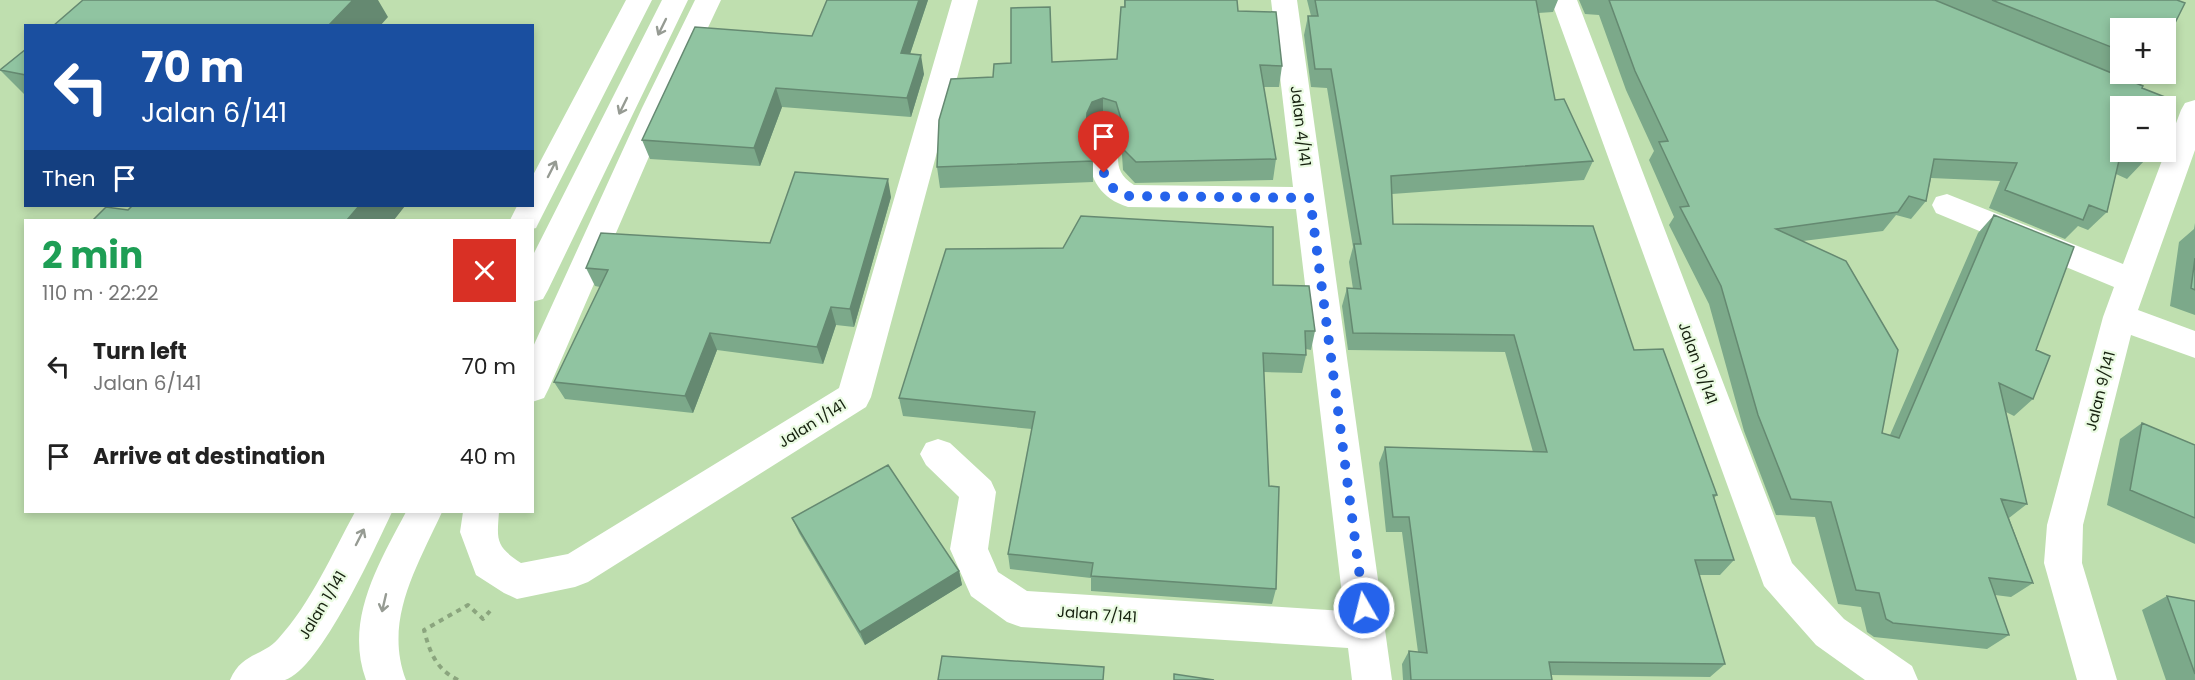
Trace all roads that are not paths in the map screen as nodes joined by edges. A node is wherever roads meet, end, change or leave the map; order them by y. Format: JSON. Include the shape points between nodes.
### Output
{"nodes":[{"id":1,"x":639,"y":0,"type":"edge"},
{"id":2,"x":675,"y":0,"type":"edge"},
{"id":3,"x":708,"y":0,"type":"edge"},
{"id":4,"x":965,"y":0,"type":"edge"},
{"id":5,"x":1284,"y":0,"type":"edge"},
{"id":6,"x":1564,"y":0,"type":"edge"},
{"id":7,"x":2187,"y":115,"type":"edge"},
{"id":8,"x":1104,"y":131,"type":"dead end"},
{"id":9,"x":1310,"y":198,"type":"junction"},
{"id":10,"x":534,"y":203,"type":"edge"},
{"id":11,"x":1947,"y":205,"type":"dead end"},
{"id":12,"x":2133,"y":280,"type":"junction"},
{"id":13,"x":534,"y":286,"type":"edge"},
{"id":14,"x":2119,"y":317,"type":"junction"},
{"id":15,"x":2195,"y":345,"type":"edge"},
{"id":16,"x":534,"y":383,"type":"edge"},
{"id":17,"x":938,"y":454,"type":"dead end"},
{"id":18,"x":373,"y":513,"type":"edge"},
{"id":19,"x":424,"y":513,"type":"edge"},
{"id":20,"x":481,"y":513,"type":"edge"},
{"id":21,"x":1367,"y":631,"type":"junction"},
{"id":22,"x":250,"y":680,"type":"edge"},
{"id":23,"x":386,"y":680,"type":"edge"},
{"id":24,"x":1372,"y":680,"type":"edge"},
{"id":25,"x":1898,"y":680,"type":"edge"},
{"id":26,"x":2097,"y":680,"type":"edge"}],
"edges":[{"from":10,"to":1,"type":"street","one_way":true},
{"from":2,"to":13,"type":"street","one_way":true},
{"from":3,"to":16,"type":"street"},
{"from":4,"to":20,"type":"street","name":"Jalan 1/141","via":[[854,397],[574,570],[517,581],[489,563],[478,532]]},
{"from":5,"to":9,"type":"street","name":"Jalan 4/141"},
{"from":6,"to":25,"type":"street","name":"Jalan 10/141","via":[[1776,574],[1830,632]]},
{"from":7,"to":12,"type":"street","name":"Jalan 9/141"},
{"from":8,"to":9,"type":"street","via":[[1104,173],[1111,187],[1128,196]]},
{"from":9,"to":21,"type":"street","name":"Jalan 4/141"},
{"from":11,"to":12,"type":"street"},
{"from":12,"to":14,"type":"street","name":"Jalan 9/141"},
{"from":14,"to":15,"type":"street"},
{"from":14,"to":26,"type":"street","name":"Jalan 9/141","via":[[2066,525],[2063,562]]},
{"from":17,"to":21,"type":"street","name":"Jalan 7/141","via":[[978,492],[969,549],[984,584],[1021,609]]},
{"from":22,"to":18,"type":"street","name":"Jalan 1/141","one_way":true,"via":[[291,654],[327,602]]},
{"from":19,"to":23,"type":"street","one_way":true,"via":[[389,583],[378,629]]},
{"from":21,"to":24,"type":"street","name":"Jalan 4/141"}]}
